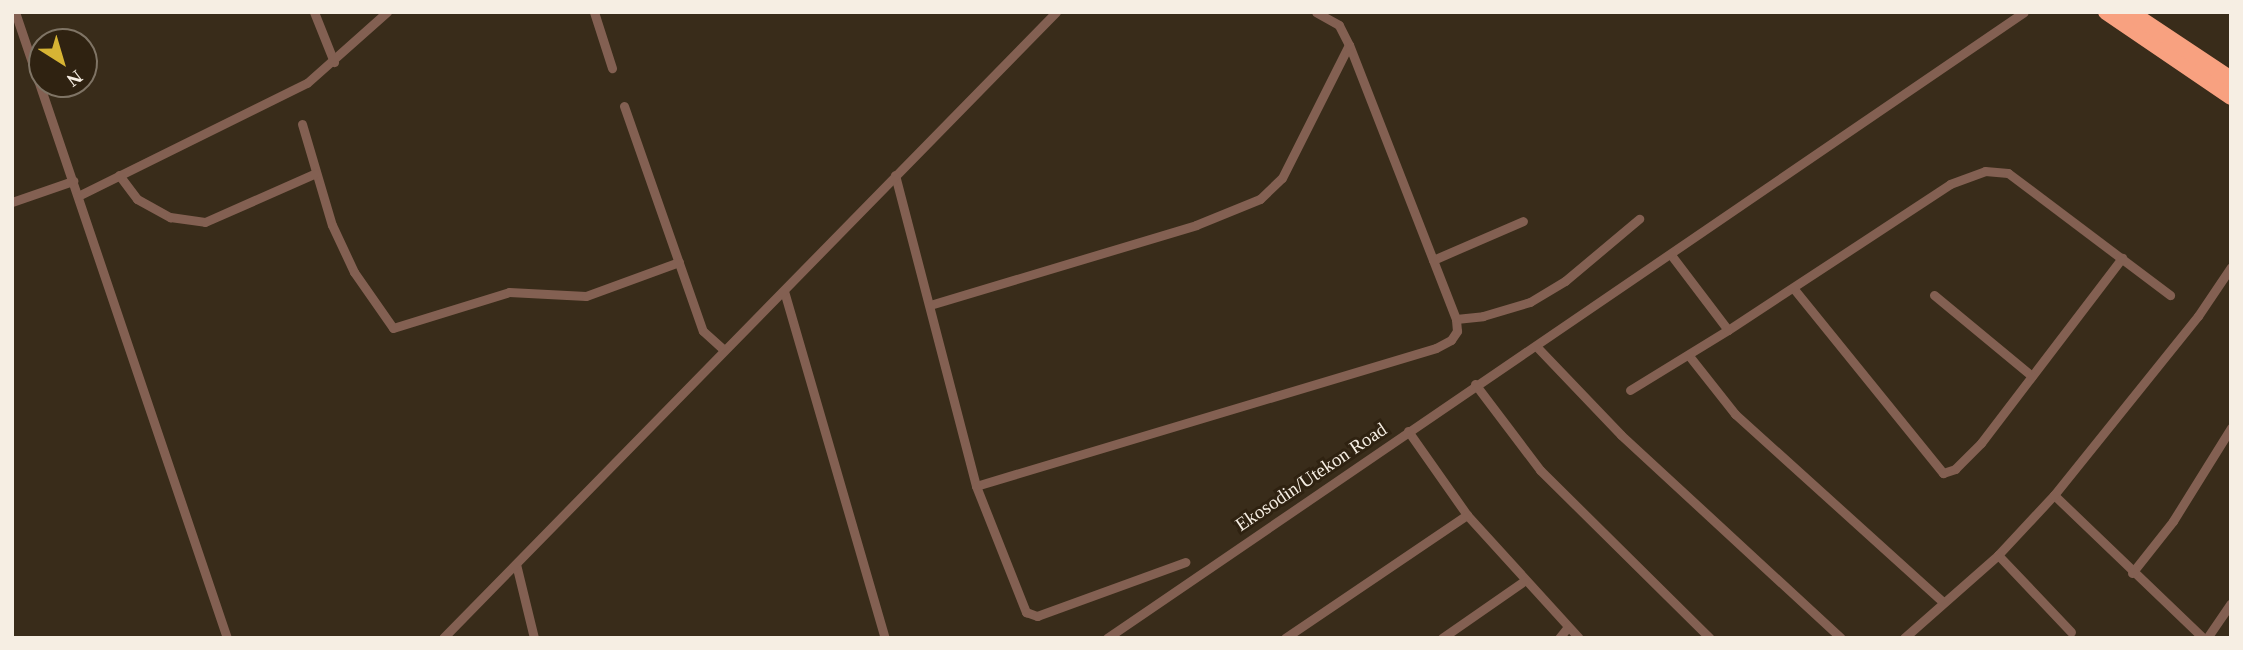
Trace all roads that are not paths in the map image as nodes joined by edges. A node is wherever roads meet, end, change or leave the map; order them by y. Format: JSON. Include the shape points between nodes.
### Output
{"nodes":[{"id":1,"x":15,"y":12,"type":"edge"},
{"id":2,"x":314,"y":12,"type":"edge"},
{"id":3,"x":387,"y":12,"type":"edge"},
{"id":4,"x":594,"y":12,"type":"edge"},
{"id":5,"x":1056,"y":12,"type":"edge"},
{"id":6,"x":1316,"y":12,"type":"edge"},
{"id":7,"x":2024,"y":12,"type":"edge"},
{"id":8,"x":2106,"y":12,"type":"edge"},
{"id":9,"x":2130,"y":12,"type":"edge"},
{"id":10,"x":1349,"y":45,"type":"junction"},
{"id":11,"x":334,"y":62,"type":"junction"},
{"id":12,"x":611,"y":68,"type":"dead end"},
{"id":13,"x":2212,"y":75,"type":"junction"},
{"id":14,"x":2231,"y":79,"type":"edge"},
{"id":15,"x":2231,"y":97,"type":"edge"},
{"id":16,"x":624,"y":106,"type":"dead end"},
{"id":17,"x":302,"y":124,"type":"dead end"},
{"id":18,"x":316,"y":173,"type":"junction"},
{"id":19,"x":119,"y":175,"type":"junction"},
{"id":20,"x":895,"y":175,"type":"junction"},
{"id":21,"x":73,"y":181,"type":"junction"},
{"id":22,"x":78,"y":196,"type":"junction"},
{"id":23,"x":12,"y":202,"type":"edge"},
{"id":24,"x":1639,"y":219,"type":"dead end"},
{"id":25,"x":1523,"y":221,"type":"dead end"},
{"id":26,"x":1671,"y":255,"type":"junction"},
{"id":27,"x":2122,"y":258,"type":"junction"},
{"id":28,"x":1433,"y":260,"type":"junction"},
{"id":29,"x":679,"y":262,"type":"junction"},
{"id":30,"x":2231,"y":267,"type":"edge"},
{"id":31,"x":1794,"y":289,"type":"junction"},
{"id":32,"x":783,"y":291,"type":"junction"},
{"id":33,"x":1934,"y":295,"type":"dead end"},
{"id":34,"x":2171,"y":295,"type":"dead end"},
{"id":35,"x":930,"y":305,"type":"junction"},
{"id":36,"x":1456,"y":319,"type":"junction"},
{"id":37,"x":1728,"y":330,"type":"junction"},
{"id":38,"x":1536,"y":346,"type":"junction"},
{"id":39,"x":723,"y":349,"type":"junction"},
{"id":40,"x":1690,"y":357,"type":"junction"},
{"id":41,"x":2032,"y":376,"type":"junction"},
{"id":42,"x":1475,"y":384,"type":"junction"},
{"id":43,"x":1630,"y":390,"type":"dead end"},
{"id":44,"x":2231,"y":428,"type":"edge"},
{"id":45,"x":1408,"y":432,"type":"junction"},
{"id":46,"x":976,"y":486,"type":"junction"},
{"id":47,"x":2054,"y":495,"type":"junction"},
{"id":48,"x":1467,"y":515,"type":"junction"},
{"id":49,"x":1998,"y":555,"type":"junction"},
{"id":50,"x":1185,"y":562,"type":"dead end"},
{"id":51,"x":516,"y":564,"type":"junction"},
{"id":52,"x":2132,"y":573,"type":"junction"},
{"id":53,"x":1524,"y":580,"type":"junction"},
{"id":54,"x":1942,"y":601,"type":"junction"},
{"id":55,"x":2231,"y":603,"type":"edge"},
{"id":56,"x":1567,"y":627,"type":"junction"},
{"id":57,"x":2071,"y":632,"type":"dead end"},
{"id":58,"x":226,"y":638,"type":"edge"},
{"id":59,"x":443,"y":638,"type":"edge"},
{"id":60,"x":534,"y":638,"type":"edge"},
{"id":61,"x":885,"y":638,"type":"edge"},
{"id":62,"x":1107,"y":638,"type":"edge"},
{"id":63,"x":1285,"y":638,"type":"edge"},
{"id":64,"x":1442,"y":638,"type":"edge"},
{"id":65,"x":1559,"y":638,"type":"edge"},
{"id":66,"x":1579,"y":638,"type":"edge"},
{"id":67,"x":1710,"y":638,"type":"edge"},
{"id":68,"x":1841,"y":638,"type":"edge"},
{"id":69,"x":1904,"y":638,"type":"edge"},
{"id":70,"x":2205,"y":638,"type":"edge"}],
"edges":[{"from":1,"to":21,"type":"street"},
{"from":2,"to":11,"type":"street"},
{"from":3,"to":11,"type":"street"},
{"from":4,"to":12,"type":"street"},
{"from":5,"to":20,"type":"street"},
{"from":6,"to":10,"type":"street","via":[[1339,25]]},
{"from":7,"to":26,"type":"street","name":"Ekosodin/Utekon Road"},
{"from":8,"to":13,"type":"highway"},
{"from":9,"to":13,"type":"highway"},
{"from":10,"to":28,"type":"street"},
{"from":10,"to":35,"type":"street","via":[[1282,178],[1260,199],[1196,225]]},
{"from":11,"to":19,"type":"street","via":[[307,83]]},
{"from":13,"to":14,"type":"highway"},
{"from":13,"to":15,"type":"highway"},
{"from":16,"to":29,"type":"street"},
{"from":17,"to":18,"type":"street"},
{"from":18,"to":19,"type":"street","via":[[205,222],[159,211],[137,199]]},
{"from":18,"to":29,"type":"street","via":[[354,272],[393,328],[509,292],[586,296]]},
{"from":19,"to":22,"type":"street"},
{"from":20,"to":32,"type":"street"},
{"from":20,"to":35,"type":"street"},
{"from":21,"to":22,"type":"street"},
{"from":21,"to":23,"type":"street"},
{"from":22,"to":58,"type":"street"},
{"from":24,"to":36,"type":"street","via":[[1564,281],[1530,302]]},
{"from":25,"to":28,"type":"street"},
{"from":26,"to":37,"type":"street"},
{"from":26,"to":38,"type":"street","name":"Ekosodin/Utekon Road"},
{"from":27,"to":31,"type":"street","via":[[2008,173],[1986,171],[1950,184]]},
{"from":27,"to":34,"type":"street"},
{"from":27,"to":41,"type":"street"},
{"from":28,"to":36,"type":"street"},
{"from":29,"to":39,"type":"street","via":[[704,331]]},
{"from":30,"to":47,"type":"street","via":[[2198,316]]},
{"from":31,"to":37,"type":"street"},
{"from":31,"to":41,"type":"street","via":[[1943,473],[1962,463]]},
{"from":32,"to":39,"type":"street"},
{"from":32,"to":61,"type":"street"},
{"from":33,"to":41,"type":"street"},
{"from":35,"to":46,"type":"street"},
{"from":36,"to":46,"type":"street","via":[[1457,331],[1436,348]]},
{"from":37,"to":40,"type":"street"},
{"from":38,"to":42,"type":"street","name":"Ekosodin/Utekon Road"},
{"from":38,"to":68,"type":"street","via":[[1621,435]]},
{"from":39,"to":51,"type":"street"},
{"from":40,"to":43,"type":"street"},
{"from":40,"to":54,"type":"street","via":[[1734,414]]},
{"from":42,"to":45,"type":"street","name":"Ekosodin/Utekon Road"},
{"from":42,"to":67,"type":"street","via":[[1540,470]]},
{"from":44,"to":52,"type":"street","via":[[2174,522]]},
{"from":45,"to":48,"type":"street"},
{"from":45,"to":62,"type":"street","name":"Ekosodin/Utekon Road"},
{"from":46,"to":50,"type":"street","via":[[1030,617]]},
{"from":47,"to":49,"type":"street"},
{"from":47,"to":52,"type":"street"},
{"from":48,"to":53,"type":"street"},
{"from":48,"to":63,"type":"street"},
{"from":49,"to":54,"type":"street"},
{"from":49,"to":57,"type":"street"},
{"from":51,"to":59,"type":"street"},
{"from":51,"to":60,"type":"street"},
{"from":52,"to":70,"type":"street"},
{"from":53,"to":56,"type":"street"},
{"from":53,"to":64,"type":"street"},
{"from":54,"to":69,"type":"street"},
{"from":55,"to":70,"type":"street"},
{"from":56,"to":65,"type":"street"},
{"from":56,"to":66,"type":"street"}]}
